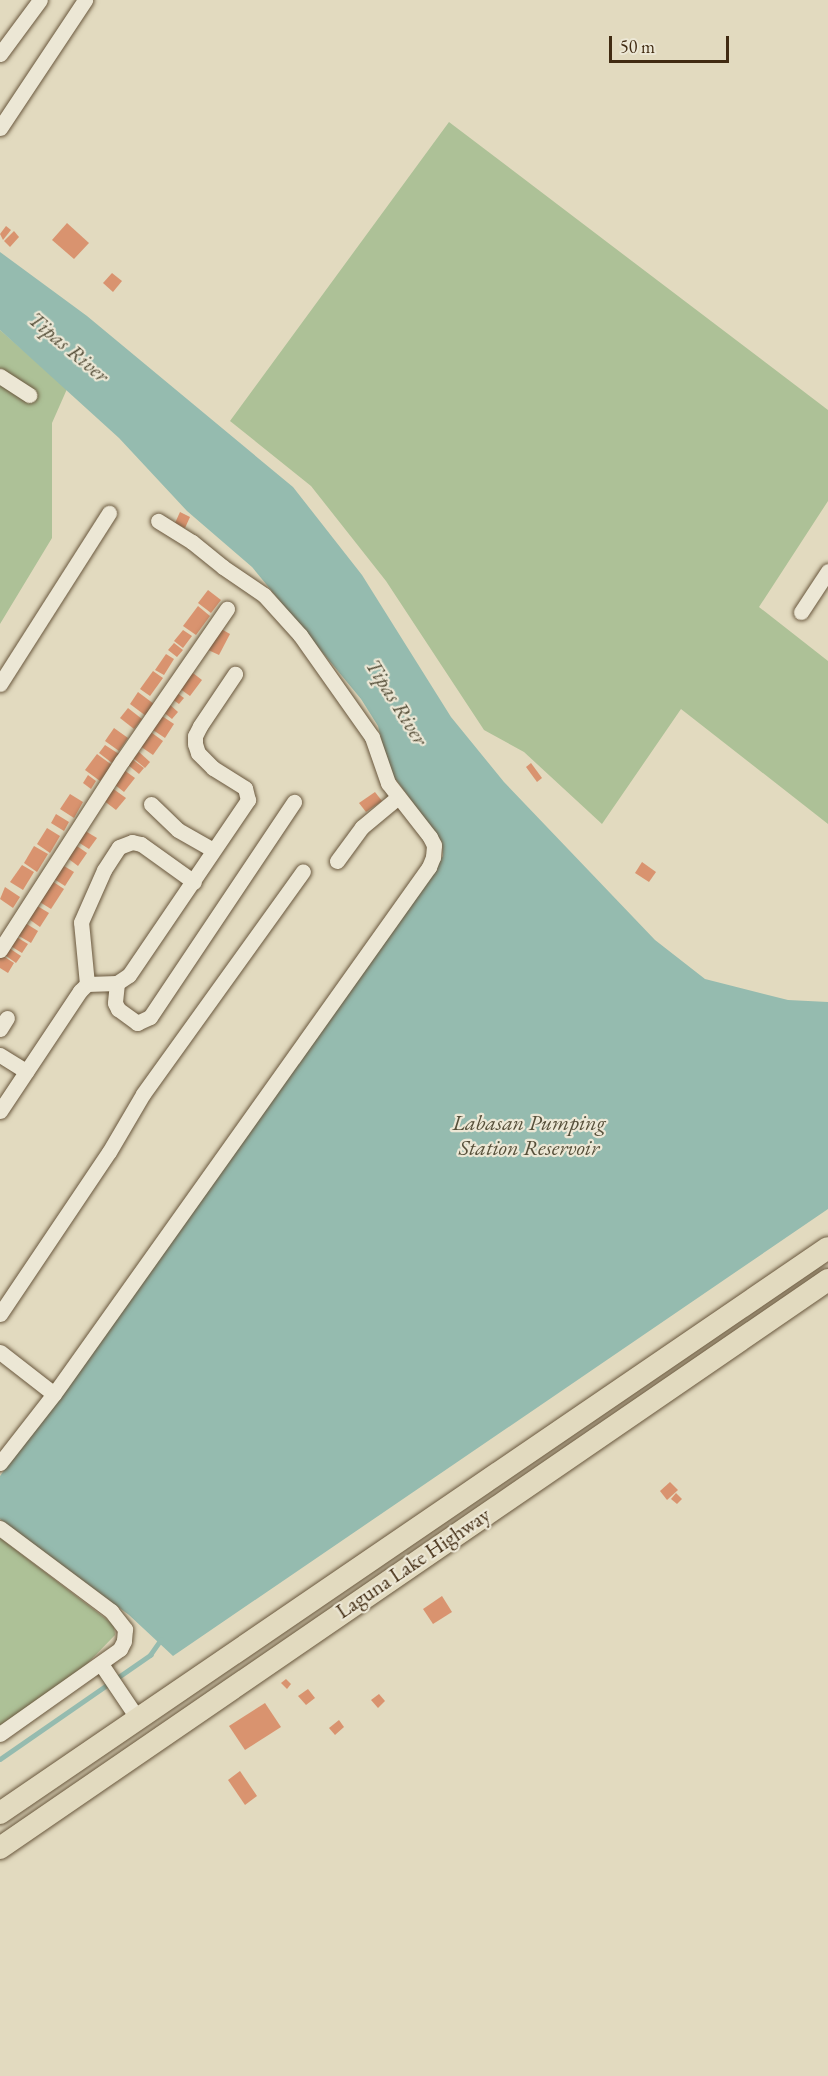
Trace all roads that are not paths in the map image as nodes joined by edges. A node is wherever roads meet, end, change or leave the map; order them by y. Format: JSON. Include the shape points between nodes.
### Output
{"nodes":[{"id":1,"x":40,"y":0,"type":"edge"},
{"id":2,"x":85,"y":0,"type":"edge"},
{"id":3,"x":0,"y":54,"type":"edge"},
{"id":4,"x":0,"y":128,"type":"edge"},
{"id":5,"x":0,"y":376,"type":"edge"},
{"id":6,"x":28,"y":395,"type":"dead end"},
{"id":7,"x":109,"y":513,"type":"dead end"},
{"id":8,"x":158,"y":521,"type":"dead end"},
{"id":9,"x":828,"y":571,"type":"edge"},
{"id":10,"x":227,"y":609,"type":"dead end"},
{"id":11,"x":801,"y":612,"type":"dead end"},
{"id":12,"x":235,"y":674,"type":"dead end"},
{"id":13,"x":0,"y":684,"type":"edge"},
{"id":14,"x":398,"y":797,"type":"junction"},
{"id":15,"x":294,"y":802,"type":"dead end"},
{"id":16,"x":152,"y":804,"type":"dead end"},
{"id":17,"x":213,"y":850,"type":"junction"},
{"id":18,"x":338,"y":861,"type":"dead end"},
{"id":19,"x":303,"y":871,"type":"dead end"},
{"id":20,"x":194,"y":882,"type":"junction"},
{"id":21,"x":0,"y":950,"type":"edge"},
{"id":22,"x":117,"y":983,"type":"junction"},
{"id":23,"x":87,"y":984,"type":"junction"},
{"id":24,"x":0,"y":1055,"type":"edge"},
{"id":25,"x":26,"y":1071,"type":"junction"},
{"id":26,"x":0,"y":1110,"type":"edge"},
{"id":27,"x":828,"y":1248,"type":"edge"},
{"id":28,"x":828,"y":1280,"type":"edge"},
{"id":29,"x":0,"y":1314,"type":"edge"},
{"id":30,"x":0,"y":1352,"type":"edge"},
{"id":31,"x":54,"y":1394,"type":"junction"},
{"id":32,"x":0,"y":1463,"type":"edge"},
{"id":33,"x":0,"y":1528,"type":"edge"},
{"id":34,"x":397,"y":1542,"type":"junction"},
{"id":35,"x":412,"y":1564,"type":"junction"},
{"id":36,"x":105,"y":1670,"type":"junction"},
{"id":37,"x":135,"y":1713,"type":"junction"},
{"id":38,"x":0,"y":1734,"type":"edge"},
{"id":39,"x":0,"y":1813,"type":"edge"},
{"id":40,"x":0,"y":1848,"type":"edge"}],
"edges":[{"from":1,"to":3,"type":"street"},
{"from":2,"to":4,"type":"street"},
{"from":5,"to":6,"type":"street"},
{"from":7,"to":13,"type":"street"},
{"from":8,"to":14,"type":"street","via":[[275,605],[364,724],[388,783]]},
{"from":9,"to":11,"type":"street"},
{"from":10,"to":21,"type":"street","via":[[122,761]]},
{"from":12,"to":17,"type":"street","via":[[195,736],[198,753],[248,794],[248,800]]},
{"from":14,"to":18,"type":"street","via":[[362,827]]},
{"from":14,"to":31,"type":"street","via":[[434,845],[429,867]]},
{"from":15,"to":22,"type":"street","via":[[150,1017],[137,1023],[118,1009]]},
{"from":16,"to":17,"type":"street","via":[[178,830]]},
{"from":17,"to":20,"type":"street"},
{"from":19,"to":29,"type":"street","via":[[143,1095]]},
{"from":20,"to":22,"type":"street","via":[[129,975]]},
{"from":20,"to":23,"type":"street","via":[[141,844],[132,842],[119,847],[81,922]]},
{"from":22,"to":23,"type":"street"},
{"from":23,"to":25,"type":"street"},
{"from":24,"to":25,"type":"street"},
{"from":25,"to":26,"type":"street"},
{"from":27,"to":34,"type":"main road","name":"Laguna Lake Highway"},
{"from":28,"to":35,"type":"main road","name":"Laguna Lake Highway"},
{"from":30,"to":31,"type":"street"},
{"from":31,"to":32,"type":"street"},
{"from":33,"to":36,"type":"street","via":[[118,1619],[125,1629],[124,1641]]},
{"from":34,"to":35,"type":"main road"},
{"from":34,"to":37,"type":"main road","name":"Laguna Lake Highway"},
{"from":35,"to":40,"type":"main road","name":"Laguna Lake Highway"},
{"from":36,"to":37,"type":"street"},
{"from":36,"to":38,"type":"street"},
{"from":37,"to":39,"type":"main road","name":"Laguna Lake Highway"}]}
